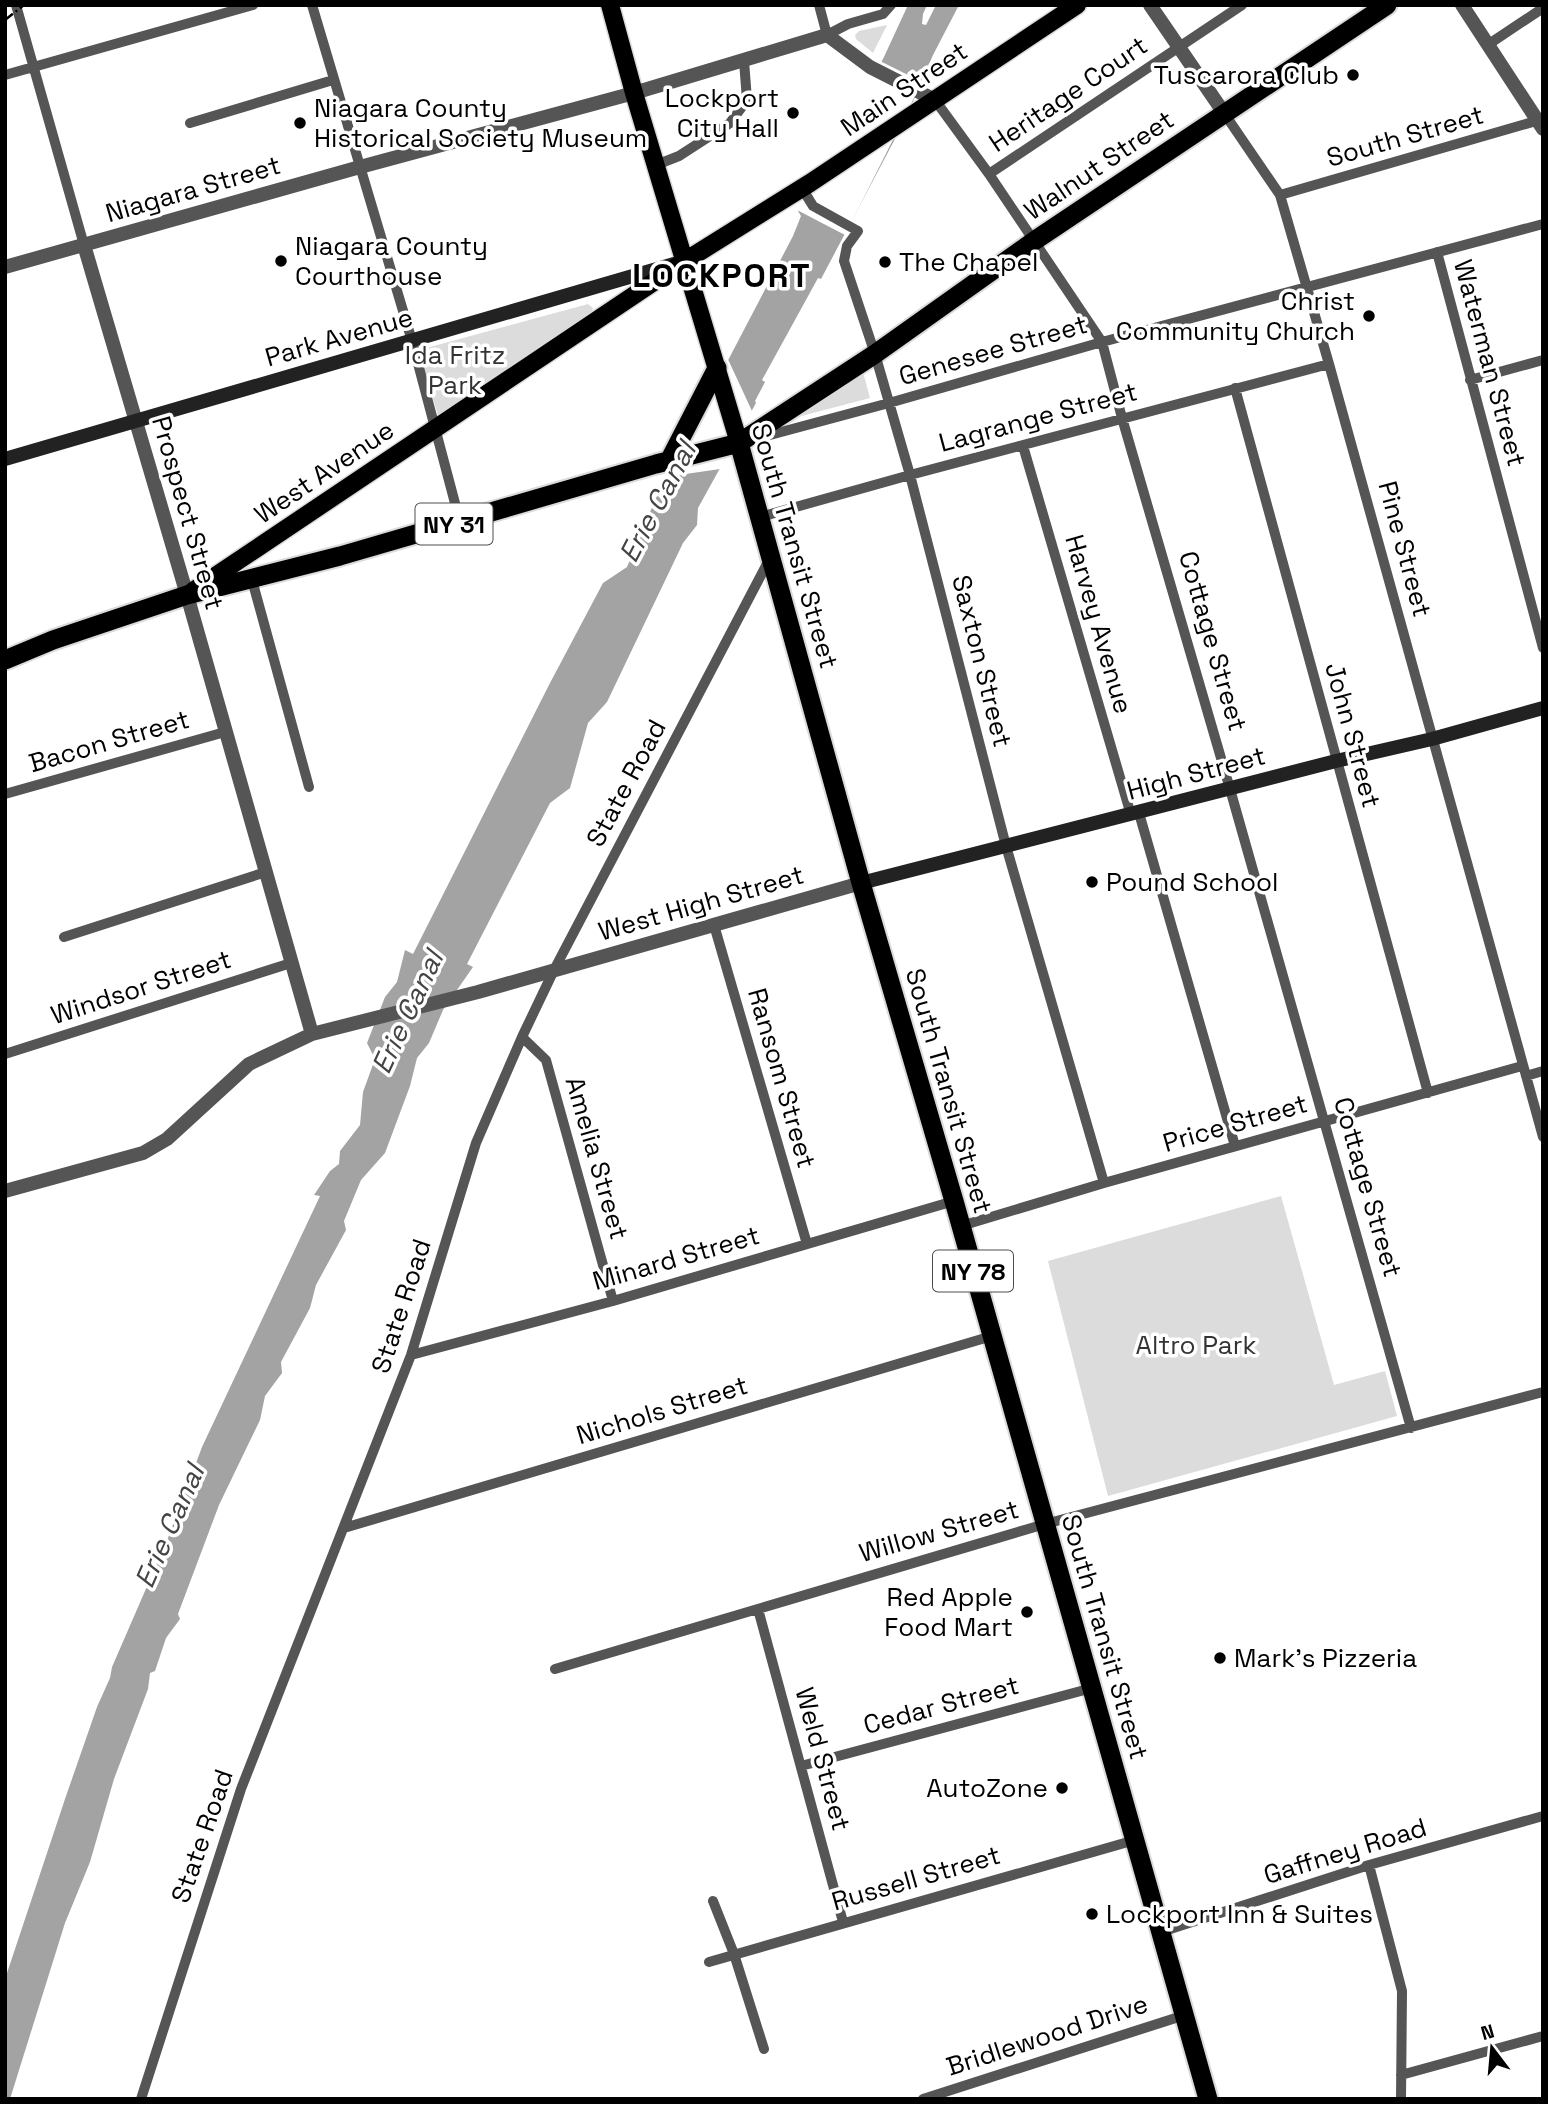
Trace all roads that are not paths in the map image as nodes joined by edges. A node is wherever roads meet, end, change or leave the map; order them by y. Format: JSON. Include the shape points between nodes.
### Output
{"nodes":[{"id":1,"x":16,"y":5,"type":"edge"},
{"id":2,"x":253,"y":5,"type":"edge"},
{"id":3,"x":312,"y":5,"type":"edge"},
{"id":4,"x":610,"y":5,"type":"edge"},
{"id":5,"x":819,"y":5,"type":"edge"},
{"id":6,"x":891,"y":5,"type":"edge"},
{"id":7,"x":1058,"y":5,"type":"edge"},
{"id":8,"x":1077,"y":5,"type":"edge"},
{"id":9,"x":1150,"y":5,"type":"edge"},
{"id":10,"x":1242,"y":5,"type":"edge"},
{"id":11,"x":1387,"y":5,"type":"edge"},
{"id":12,"x":1462,"y":5,"type":"edge"},
{"id":13,"x":1543,"y":8,"type":"edge"},
{"id":14,"x":827,"y":36,"type":"junction"},
{"id":15,"x":1489,"y":44,"type":"junction"},
{"id":16,"x":1179,"y":47,"type":"junction"},
{"id":17,"x":744,"y":61,"type":"junction"},
{"id":18,"x":34,"y":67,"type":"junction"},
{"id":19,"x":5,"y":75,"type":"edge"},
{"id":20,"x":333,"y":80,"type":"junction"},
{"id":21,"x":634,"y":93,"type":"junction"},
{"id":22,"x":919,"y":103,"type":"junction"},
{"id":23,"x":1224,"y":113,"type":"junction"},
{"id":24,"x":190,"y":123,"type":"dead end"},
{"id":25,"x":1541,"y":123,"type":"edge"},
{"id":26,"x":656,"y":165,"type":"junction"},
{"id":27,"x":360,"y":167,"type":"junction"},
{"id":28,"x":989,"y":174,"type":"junction"},
{"id":29,"x":806,"y":183,"type":"junction"},
{"id":30,"x":1280,"y":195,"type":"junction"},
{"id":31,"x":1543,"y":224,"type":"edge"},
{"id":32,"x":1034,"y":240,"type":"junction"},
{"id":33,"x":85,"y":245,"type":"junction"},
{"id":34,"x":1437,"y":252,"type":"junction"},
{"id":35,"x":685,"y":261,"type":"junction"},
{"id":36,"x":5,"y":267,"type":"edge"},
{"id":37,"x":1308,"y":287,"type":"junction"},
{"id":38,"x":412,"y":341,"type":"junction"},
{"id":39,"x":1102,"y":342,"type":"junction"},
{"id":40,"x":875,"y":354,"type":"junction"},
{"id":41,"x":1543,"y":360,"type":"edge"},
{"id":42,"x":715,"y":362,"type":"junction"},
{"id":43,"x":1329,"y":364,"type":"junction"},
{"id":44,"x":1470,"y":380,"type":"junction"},
{"id":45,"x":1235,"y":388,"type":"junction"},
{"id":46,"x":889,"y":404,"type":"junction"},
{"id":47,"x":1122,"y":418,"type":"junction"},
{"id":48,"x":136,"y":422,"type":"junction"},
{"id":49,"x":435,"y":428,"type":"junction"},
{"id":50,"x":737,"y":442,"type":"junction"},
{"id":51,"x":1023,"y":446,"type":"junction"},
{"id":52,"x":5,"y":458,"type":"edge"},
{"id":53,"x":663,"y":462,"type":"junction"},
{"id":54,"x":910,"y":475,"type":"junction"},
{"id":55,"x":760,"y":517,"type":"junction"},
{"id":56,"x":460,"y":522,"type":"junction"},
{"id":57,"x":771,"y":557,"type":"junction"},
{"id":58,"x":252,"y":580,"type":"junction"},
{"id":59,"x":187,"y":595,"type":"junction"},
{"id":60,"x":1543,"y":648,"type":"edge"},
{"id":61,"x":5,"y":660,"type":"edge"},
{"id":62,"x":1543,"y":708,"type":"edge"},
{"id":63,"x":225,"y":732,"type":"junction"},
{"id":64,"x":1432,"y":739,"type":"junction"},
{"id":65,"x":1336,"y":761,"type":"junction"},
{"id":66,"x":309,"y":787,"type":"dead end"},
{"id":67,"x":1230,"y":789,"type":"junction"},
{"id":68,"x":5,"y":794,"type":"edge"},
{"id":69,"x":1135,"y":814,"type":"junction"},
{"id":70,"x":1006,"y":846,"type":"junction"},
{"id":71,"x":266,"y":872,"type":"junction"},
{"id":72,"x":861,"y":883,"type":"junction"},
{"id":73,"x":714,"y":925,"type":"junction"},
{"id":74,"x":64,"y":937,"type":"dead end"},
{"id":75,"x":291,"y":963,"type":"junction"},
{"id":76,"x":554,"y":970,"type":"junction"},
{"id":77,"x":312,"y":1034,"type":"junction"},
{"id":78,"x":522,"y":1037,"type":"junction"},
{"id":79,"x":5,"y":1054,"type":"edge"},
{"id":80,"x":1524,"y":1071,"type":"junction"},
{"id":81,"x":1543,"y":1071,"type":"edge"},
{"id":82,"x":1428,"y":1093,"type":"junction"},
{"id":83,"x":1324,"y":1122,"type":"junction"},
{"id":84,"x":1543,"y":1138,"type":"edge"},
{"id":85,"x":1235,"y":1146,"type":"junction"},
{"id":86,"x":1104,"y":1183,"type":"junction"},
{"id":87,"x":5,"y":1191,"type":"edge"},
{"id":88,"x":954,"y":1201,"type":"junction"},
{"id":89,"x":961,"y":1226,"type":"junction"},
{"id":90,"x":807,"y":1244,"type":"junction"},
{"id":91,"x":613,"y":1301,"type":"junction"},
{"id":92,"x":992,"y":1336,"type":"junction"},
{"id":93,"x":411,"y":1355,"type":"junction"},
{"id":94,"x":1543,"y":1392,"type":"edge"},
{"id":95,"x":1411,"y":1428,"type":"junction"},
{"id":96,"x":1045,"y":1524,"type":"junction"},
{"id":97,"x":345,"y":1528,"type":"junction"},
{"id":98,"x":758,"y":1609,"type":"junction"},
{"id":99,"x":555,"y":1669,"type":"dead end"},
{"id":100,"x":1092,"y":1688,"type":"junction"},
{"id":101,"x":801,"y":1766,"type":"junction"},
{"id":102,"x":1543,"y":1816,"type":"edge"},
{"id":103,"x":1135,"y":1840,"type":"junction"},
{"id":104,"x":1369,"y":1866,"type":"junction"},
{"id":105,"x":713,"y":1901,"type":"dead end"},
{"id":106,"x":844,"y":1922,"type":"junction"},
{"id":107,"x":1161,"y":1932,"type":"junction"},
{"id":108,"x":734,"y":1954,"type":"junction"},
{"id":109,"x":709,"y":1962,"type":"dead end"},
{"id":110,"x":1185,"y":2015,"type":"junction"},
{"id":111,"x":1543,"y":2036,"type":"edge"},
{"id":112,"x":764,"y":2049,"type":"dead end"},
{"id":113,"x":1401,"y":2075,"type":"junction"},
{"id":114,"x":141,"y":2099,"type":"edge"},
{"id":115,"x":923,"y":2099,"type":"edge"},
{"id":116,"x":1208,"y":2099,"type":"edge"},
{"id":117,"x":1401,"y":2099,"type":"edge"}],
"edges":[{"from":1,"to":18,"type":"street","name":"Prospect Street"},
{"from":2,"to":18,"type":"street"},
{"from":3,"to":20,"type":"street"},
{"from":4,"to":21,"type":"main road","number":"NY 78"},
{"from":5,"to":14,"type":"street"},
{"from":6,"to":14,"type":"street","via":[[883,14]]},
{"from":7,"to":22,"type":"main road","name":"Main Street"},
{"from":8,"to":22,"type":"main road","name":"Main Street"},
{"from":9,"to":16,"type":"street","name":"Pine Street"},
{"from":10,"to":16,"type":"street","name":"Heritage Court"},
{"from":11,"to":23,"type":"highway","name":"Walnut Street","number":"NY 31"},
{"from":12,"to":15,"type":"street"},
{"from":13,"to":15,"type":"street"},
{"from":14,"to":17,"type":"street","name":"Niagara Street"},
{"from":14,"to":22,"type":"street","name":"Cottage Street"},
{"from":15,"to":25,"type":"street"},
{"from":16,"to":23,"type":"street","name":"Pine Street"},
{"from":16,"to":28,"type":"street","name":"Heritage Court"},
{"from":17,"to":21,"type":"street","name":"Niagara Street"},
{"from":17,"to":26,"type":"street","via":[[747,100],[730,123],[679,156]]},
{"from":18,"to":19,"type":"street"},
{"from":18,"to":33,"type":"street","name":"Prospect Street"},
{"from":20,"to":24,"type":"street"},
{"from":20,"to":27,"type":"street"},
{"from":21,"to":26,"type":"main road","number":"NY 78"},
{"from":21,"to":27,"type":"street","name":"Niagara Street"},
{"from":22,"to":28,"type":"street","name":"Cottage Street"},
{"from":22,"to":29,"type":"main road","name":"Main Street"},
{"from":23,"to":30,"type":"street","name":"Pine Street"},
{"from":23,"to":32,"type":"highway","name":"Walnut Street","number":"NY 31"},
{"from":25,"to":30,"type":"street","name":"South Street"},
{"from":26,"to":35,"type":"main road","number":"NY 78"},
{"from":27,"to":33,"type":"street","name":"Niagara Street"},
{"from":27,"to":38,"type":"street"},
{"from":28,"to":32,"type":"street","name":"Cottage Street"},
{"from":29,"to":35,"type":"main road","name":"Main Street"},
{"from":29,"to":40,"type":"street","name":"Saxton Street","via":[[813,206],[858,230],[844,261]]},
{"from":30,"to":37,"type":"street","name":"Pine Street"},
{"from":31,"to":34,"type":"street","name":"Genesee Street"},
{"from":32,"to":39,"type":"street","name":"Cottage Street"},
{"from":32,"to":40,"type":"highway","name":"Walnut Street","number":"NY 31"},
{"from":33,"to":36,"type":"street","name":"Niagara Street"},
{"from":33,"to":48,"type":"street","name":"Prospect Street"},
{"from":34,"to":37,"type":"street","name":"Genesee Street"},
{"from":34,"to":44,"type":"street","name":"Waterman Street"},
{"from":35,"to":38,"type":"main road","name":"Park Avenue"},
{"from":35,"to":42,"type":"main road","name":"South Transit Street","number":"NY 78"},
{"from":35,"to":49,"type":"main road","name":"West Avenue"},
{"from":37,"to":39,"type":"street","name":"Genesee Street"},
{"from":37,"to":43,"type":"street","name":"Pine Street"},
{"from":38,"to":48,"type":"main road","name":"Park Avenue"},
{"from":38,"to":49,"type":"street"},
{"from":39,"to":46,"type":"street","name":"Genesee Street"},
{"from":39,"to":47,"type":"street","name":"Cottage Street"},
{"from":40,"to":46,"type":"street","name":"Saxton Street"},
{"from":40,"to":50,"type":"highway","name":"Walnut Street","number":"NY 31"},
{"from":41,"to":44,"type":"street"},
{"from":42,"to":50,"type":"main road","name":"South Transit Street","number":"NY 78"},
{"from":42,"to":53,"type":"highway"},
{"from":43,"to":45,"type":"street","name":"Lagrange Street"},
{"from":43,"to":64,"type":"street","name":"Pine Street"},
{"from":44,"to":60,"type":"street","name":"Waterman Street"},
{"from":45,"to":47,"type":"street","name":"Lagrange Street"},
{"from":45,"to":65,"type":"street","name":"John Street"},
{"from":46,"to":50,"type":"street","name":"Genesee Street"},
{"from":46,"to":54,"type":"street","name":"Saxton Street"},
{"from":47,"to":51,"type":"street","name":"Lagrange Street"},
{"from":47,"to":67,"type":"street","name":"Cottage Street"},
{"from":48,"to":52,"type":"main road","name":"Park Avenue"},
{"from":48,"to":59,"type":"street","name":"Prospect Street"},
{"from":49,"to":56,"type":"street"},
{"from":49,"to":59,"type":"main road","name":"West Avenue"},
{"from":50,"to":53,"type":"highway","number":"NY 31"},
{"from":50,"to":55,"type":"highway","name":"South Transit Street","number":"NY 78"},
{"from":51,"to":54,"type":"street","name":"Lagrange Street"},
{"from":51,"to":69,"type":"street","name":"Harvey Avenue"},
{"from":53,"to":56,"type":"highway","number":"NY 31"},
{"from":54,"to":55,"type":"street","name":"Lagrange Street"},
{"from":54,"to":70,"type":"street","name":"Saxton Street"},
{"from":55,"to":57,"type":"highway","name":"South Transit Street","number":"NY 78"},
{"from":56,"to":58,"type":"highway","number":"NY 31"},
{"from":57,"to":72,"type":"highway","name":"South Transit Street","number":"NY 78"},
{"from":57,"to":76,"type":"street","name":"State Road"},
{"from":58,"to":59,"type":"highway","number":"NY 31"},
{"from":58,"to":66,"type":"street"},
{"from":59,"to":61,"type":"highway","name":"West Avenue","number":"NY 31"},
{"from":59,"to":63,"type":"street","name":"Prospect Street"},
{"from":62,"to":64,"type":"main road","name":"High Street"},
{"from":63,"to":68,"type":"street","name":"Bacon Street"},
{"from":63,"to":71,"type":"street","name":"Prospect Street"},
{"from":64,"to":65,"type":"main road","name":"High Street"},
{"from":64,"to":80,"type":"street","name":"Pine Street"},
{"from":65,"to":67,"type":"main road","name":"High Street"},
{"from":65,"to":82,"type":"street","name":"John Street"},
{"from":67,"to":69,"type":"main road","name":"High Street"},
{"from":67,"to":83,"type":"street","name":"Cottage Street"},
{"from":69,"to":70,"type":"main road","name":"High Street"},
{"from":69,"to":85,"type":"street","name":"Harvey Avenue"},
{"from":70,"to":72,"type":"main road","name":"High Street"},
{"from":70,"to":86,"type":"street","name":"Saxton Street"},
{"from":71,"to":74,"type":"street"},
{"from":71,"to":75,"type":"street","name":"Prospect Street"},
{"from":72,"to":73,"type":"street","name":"West High Street"},
{"from":72,"to":88,"type":"highway","name":"South Transit Street","number":"NY 78"},
{"from":73,"to":76,"type":"street","name":"West High Street"},
{"from":73,"to":90,"type":"street","name":"Ransom Street"},
{"from":75,"to":77,"type":"street","name":"Prospect Street"},
{"from":75,"to":79,"type":"street","name":"Windsor Street"},
{"from":76,"to":77,"type":"street","name":"West High Street"},
{"from":76,"to":78,"type":"street","name":"State Road"},
{"from":77,"to":87,"type":"street","name":"West High Street","via":[[248,1064],[167,1139],[143,1153]]},
{"from":78,"to":91,"type":"street","name":"Amelia Street","via":[[546,1060]]},
{"from":78,"to":93,"type":"street","name":"State Road","via":[[476,1143]]},
{"from":80,"to":81,"type":"street","name":"Price Street"},
{"from":80,"to":82,"type":"street","name":"Price Street"},
{"from":80,"to":84,"type":"street","name":"Pine Street"},
{"from":82,"to":83,"type":"street","name":"Price Street"},
{"from":83,"to":85,"type":"street","name":"Price Street"},
{"from":83,"to":95,"type":"street","name":"Cottage Street"},
{"from":85,"to":86,"type":"street","name":"Price Street"},
{"from":86,"to":89,"type":"street","name":"Price Street"},
{"from":88,"to":89,"type":"highway","name":"South Transit Street","number":"NY 78"},
{"from":88,"to":90,"type":"street","name":"Minard Street"},
{"from":89,"to":92,"type":"highway","name":"South Transit Street","number":"NY 78"},
{"from":90,"to":91,"type":"street","name":"Minard Street"},
{"from":91,"to":93,"type":"street","name":"Minard Street"},
{"from":92,"to":96,"type":"highway","name":"South Transit Street","number":"NY 78"},
{"from":92,"to":97,"type":"street","name":"Nichols Street"},
{"from":93,"to":97,"type":"street","name":"State Road"},
{"from":94,"to":95,"type":"street","name":"Willow Street"},
{"from":95,"to":96,"type":"street","name":"Willow Street"},
{"from":96,"to":98,"type":"street","name":"Willow Street"},
{"from":96,"to":100,"type":"highway","name":"South Transit Street","number":"NY 78"},
{"from":97,"to":114,"type":"street","name":"State Road","via":[[234,1807]]},
{"from":98,"to":99,"type":"street","name":"Willow Street"},
{"from":98,"to":101,"type":"street","name":"Weld Street"},
{"from":100,"to":101,"type":"street","name":"Cedar Street"},
{"from":100,"to":103,"type":"highway","name":"South Transit Street","number":"NY 78"},
{"from":101,"to":106,"type":"street","name":"Weld Street"},
{"from":102,"to":104,"type":"street","name":"Gaffney Road"},
{"from":103,"to":106,"type":"street","name":"Russell Street"},
{"from":103,"to":107,"type":"highway","name":"South Transit Street","number":"NY 78"},
{"from":104,"to":107,"type":"street","name":"Gaffney Road"},
{"from":104,"to":113,"type":"street","via":[[1402,1991]]},
{"from":105,"to":108,"type":"street"},
{"from":106,"to":108,"type":"street","name":"Russell Street"},
{"from":107,"to":110,"type":"highway","name":"South Transit Street","number":"NY 78"},
{"from":108,"to":109,"type":"street","name":"Russell Street"},
{"from":108,"to":112,"type":"street"},
{"from":110,"to":115,"type":"street","name":"Bridlewood Drive"},
{"from":110,"to":116,"type":"highway","name":"South Transit Street","number":"NY 78"},
{"from":111,"to":113,"type":"street"},
{"from":113,"to":117,"type":"street"}]}
